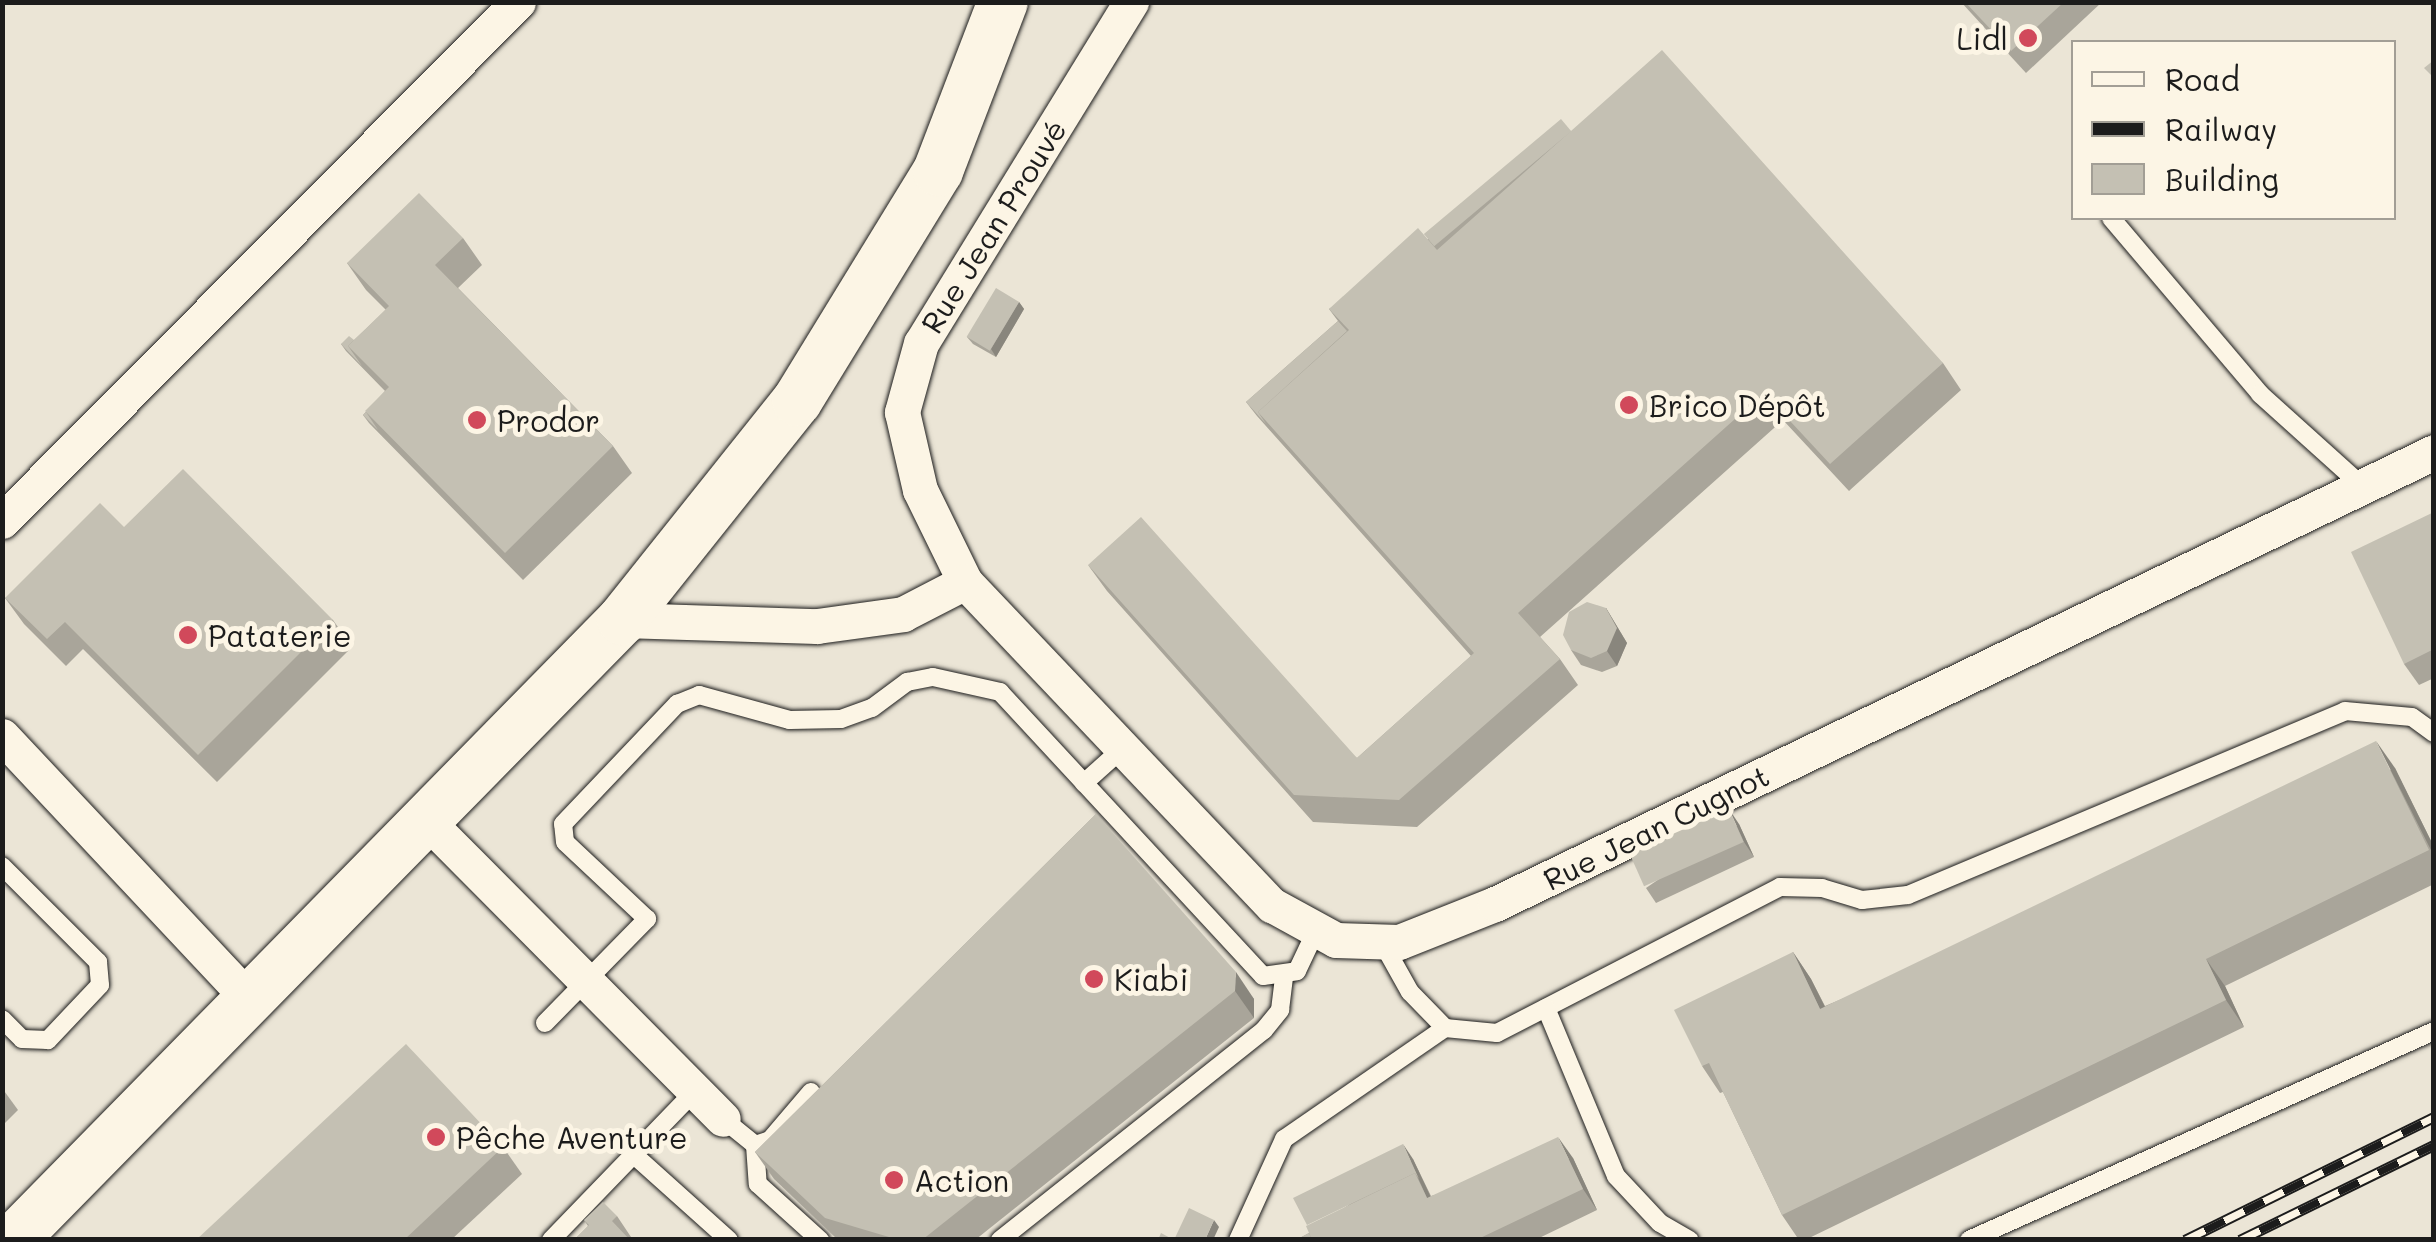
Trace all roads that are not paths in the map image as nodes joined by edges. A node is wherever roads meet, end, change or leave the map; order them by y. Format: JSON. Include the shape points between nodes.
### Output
{"nodes":[{"id":1,"x":518,"y":2,"type":"edge"},
{"id":2,"x":1003,"y":2,"type":"edge"},
{"id":3,"x":1131,"y":2,"type":"edge"},
{"id":4,"x":2113,"y":220,"type":"edge"},
{"id":5,"x":2434,"y":452,"type":"edge"},
{"id":6,"x":2362,"y":486,"type":"junction"},
{"id":7,"x":2,"y":521,"type":"edge"},
{"id":8,"x":966,"y":582,"type":"junction"},
{"id":9,"x":622,"y":620,"type":"junction"},
{"id":10,"x":2434,"y":733,"type":"edge"},
{"id":11,"x":2,"y":736,"type":"edge"},
{"id":12,"x":1123,"y":748,"type":"junction"},
{"id":13,"x":1084,"y":783,"type":"junction"},
{"id":14,"x":426,"y":820,"type":"junction"},
{"id":15,"x":2,"y":866,"type":"edge"},
{"id":16,"x":1315,"y":933,"type":"junction"},
{"id":17,"x":1382,"y":942,"type":"junction"},
{"id":18,"x":1284,"y":978,"type":"junction"},
{"id":19,"x":584,"y":981,"type":"junction"},
{"id":20,"x":250,"y":999,"type":"junction"},
{"id":21,"x":1546,"y":1008,"type":"junction"},
{"id":22,"x":2,"y":1019,"type":"edge"},
{"id":23,"x":544,"y":1023,"type":"dead end"},
{"id":24,"x":1445,"y":1028,"type":"junction"},
{"id":25,"x":2434,"y":1031,"type":"edge"},
{"id":26,"x":694,"y":1092,"type":"junction"},
{"id":27,"x":811,"y":1092,"type":"edge"},
{"id":28,"x":723,"y":1119,"type":"joint"},
{"id":29,"x":755,"y":1144,"type":"junction"},
{"id":30,"x":633,"y":1154,"type":"junction"},
{"id":31,"x":13,"y":1240,"type":"edge"},
{"id":32,"x":552,"y":1240,"type":"edge"},
{"id":33,"x":729,"y":1240,"type":"edge"},
{"id":34,"x":820,"y":1240,"type":"edge"},
{"id":35,"x":1000,"y":1240,"type":"edge"},
{"id":36,"x":1238,"y":1240,"type":"edge"},
{"id":37,"x":1690,"y":1240,"type":"edge"},
{"id":38,"x":1969,"y":1240,"type":"edge"}],
"edges":[{"from":1,"to":7,"type":"street"},
{"from":2,"to":9,"type":"main road","via":[[938,171],[817,368]]},
{"from":3,"to":8,"type":"street","name":"Rue Jean Prouvé","via":[[921,343],[902,412],[920,490]]},
{"from":4,"to":6,"type":"lane","via":[[2260,394]]},
{"from":5,"to":6,"type":"street","name":"Rue Jean Cugnot"},
{"from":6,"to":17,"type":"street","name":"Rue Jean Cugnot","via":[[1496,904],[1399,942]]},
{"from":8,"to":9,"type":"street","via":[[903,614],[817,626]]},
{"from":8,"to":12,"type":"street","name":"Rue Jean Cugnot"},
{"from":9,"to":14,"type":"main road"},
{"from":10,"to":21,"type":"lane","via":[[2412,716],[2345,710],[1908,895],[1862,900],[1780,886]]},
{"from":11,"to":20,"type":"street"},
{"from":12,"to":13,"type":"lane"},
{"from":12,"to":16,"type":"street","name":"Rue Jean Cugnot","via":[[1272,905]]},
{"from":13,"to":18,"type":"lane","via":[[1262,976]]},
{"from":13,"to":19,"type":"lane","via":[[1000,692],[933,677],[907,682],[872,708],[841,719],[790,720],[699,696],[677,704],[563,824],[565,842],[647,919]]},
{"from":14,"to":19,"type":"street"},
{"from":14,"to":20,"type":"main road"},
{"from":15,"to":22,"type":"lane","via":[[98,962],[100,985],[48,1040],[22,1039]]},
{"from":16,"to":17,"type":"street","name":"Rue Jean Cugnot"},
{"from":16,"to":18,"type":"lane","via":[[1296,970]]},
{"from":17,"to":24,"type":"lane","via":[[1410,992]]},
{"from":18,"to":35,"type":"lane","via":[[1280,1010],[1264,1030]]},
{"from":19,"to":23,"type":"lane"},
{"from":19,"to":26,"type":"street"},
{"from":20,"to":31,"type":"main road"},
{"from":21,"to":24,"type":"lane","via":[[1497,1032]]},
{"from":21,"to":37,"type":"lane","via":[[1616,1176],[1660,1223]]},
{"from":24,"to":36,"type":"lane","via":[[1284,1138]]},
{"from":25,"to":38,"type":"lane"},
{"from":26,"to":28,"type":"street"},
{"from":26,"to":30,"type":"lane"},
{"from":27,"to":29,"type":"lane","via":[[770,1140]]},
{"from":28,"to":29,"type":"lane"},
{"from":29,"to":34,"type":"lane","via":[[758,1184]]},
{"from":30,"to":32,"type":"lane"},
{"from":30,"to":33,"type":"lane"}]}
